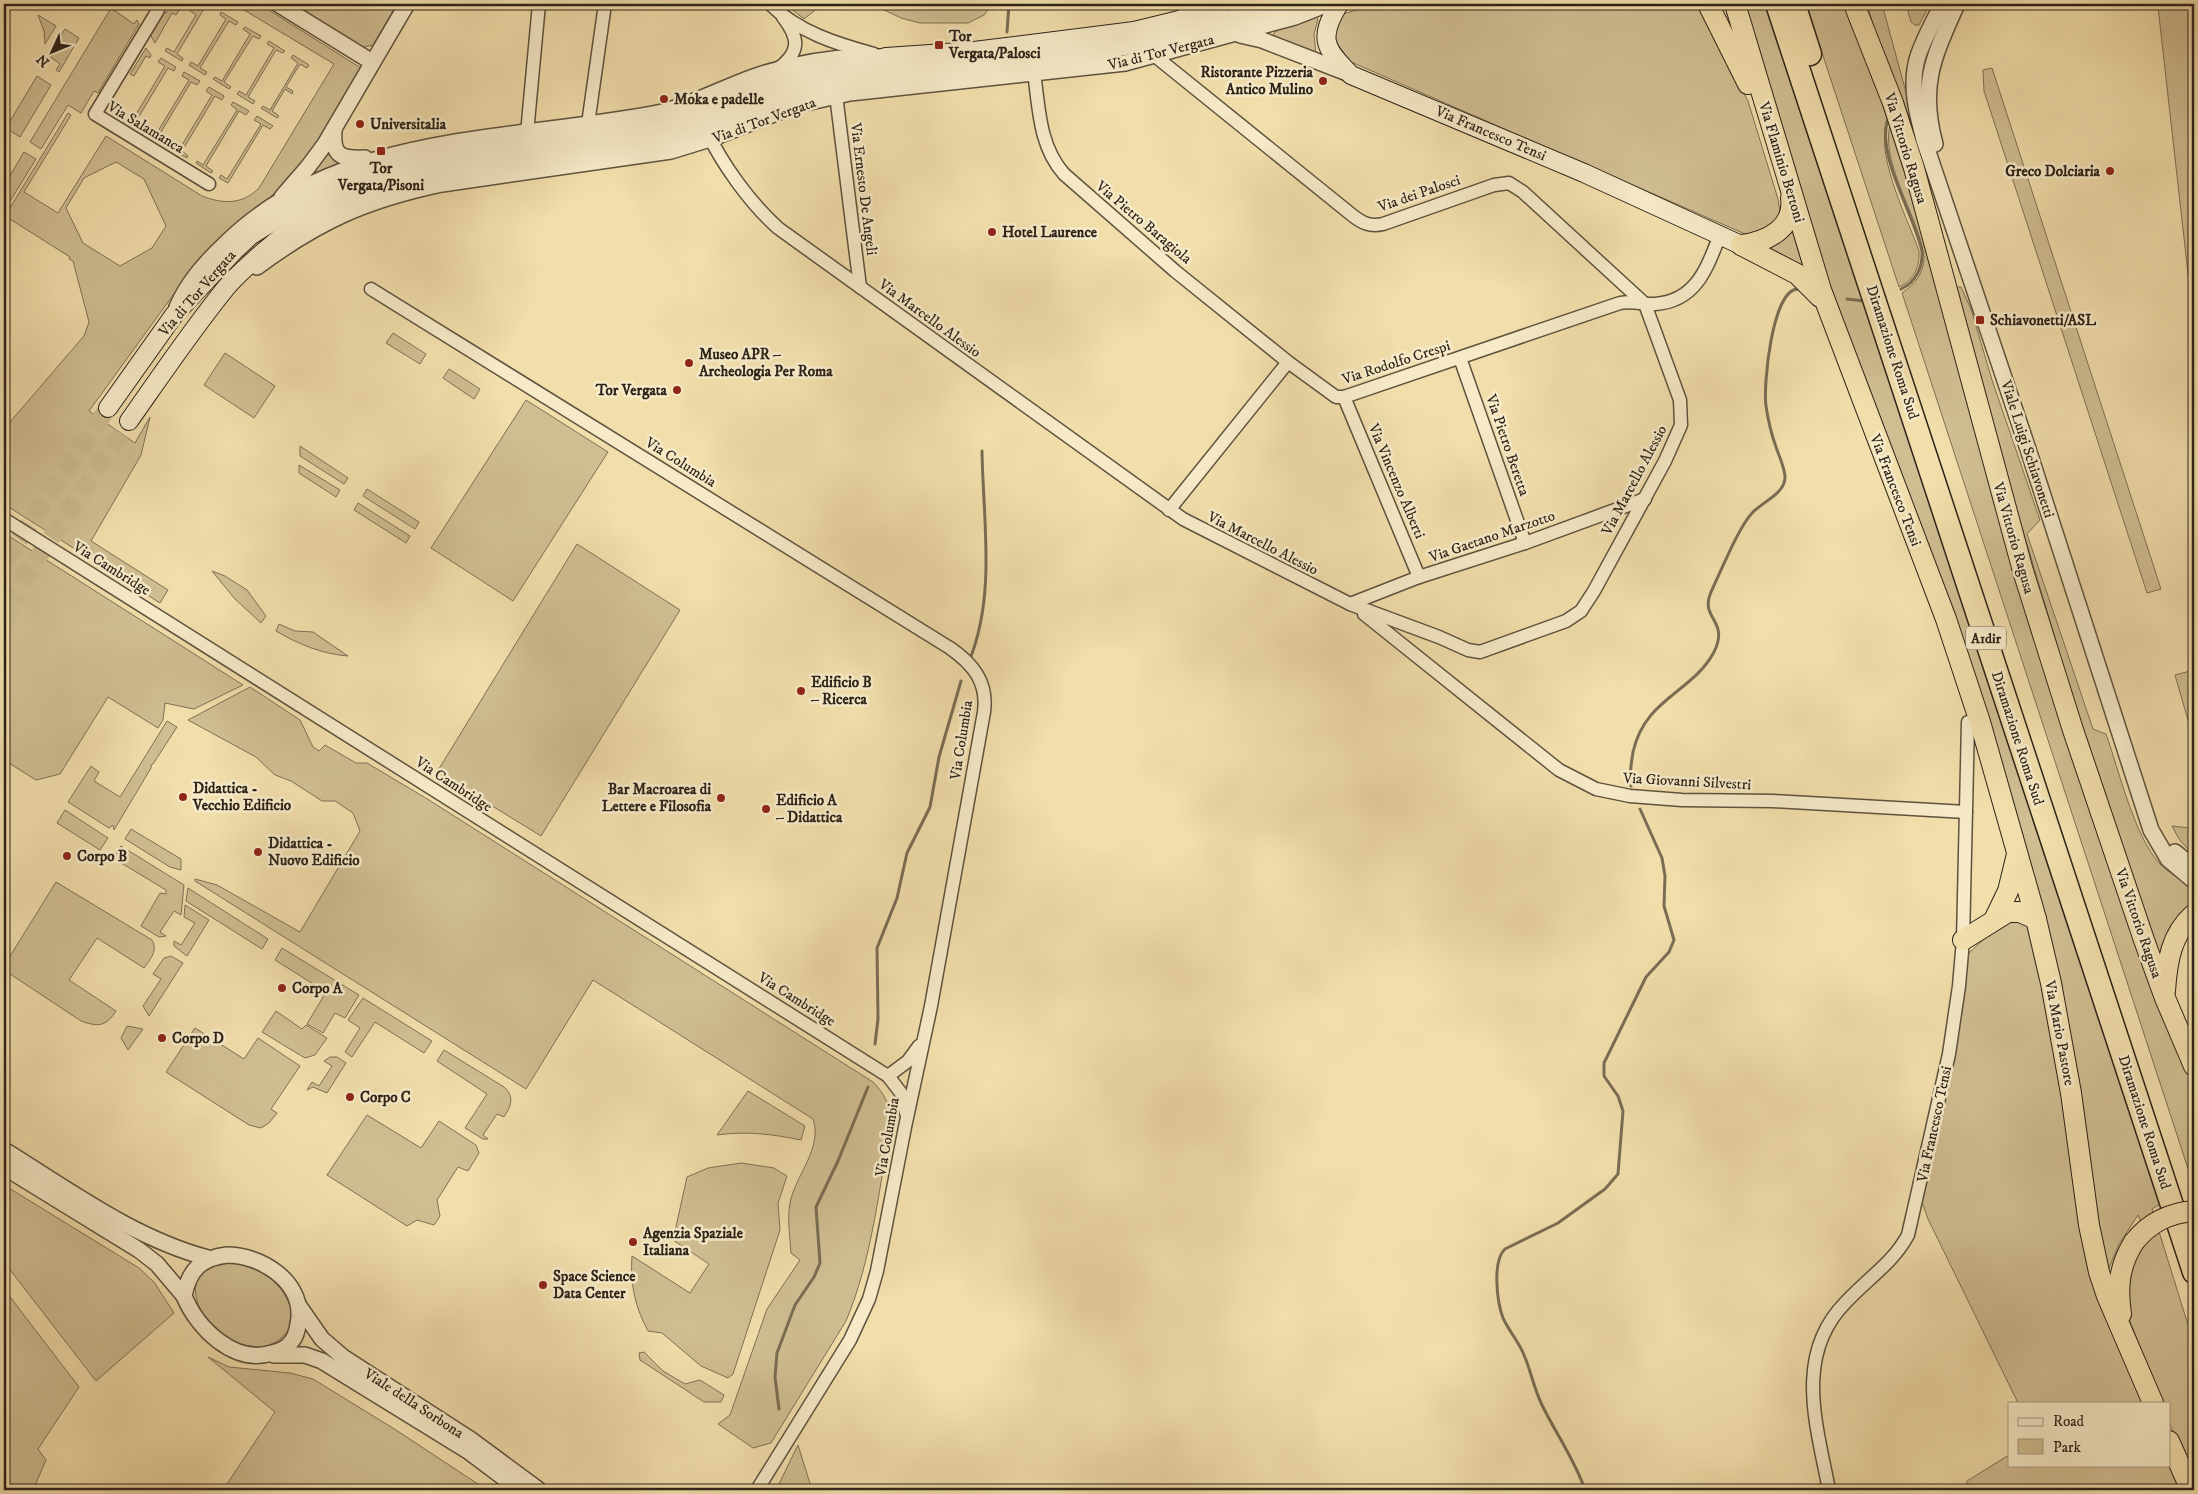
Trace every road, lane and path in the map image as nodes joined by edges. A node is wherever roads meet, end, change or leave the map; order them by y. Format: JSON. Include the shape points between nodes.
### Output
{"nodes":[{"id":1,"x":278,"y":4,"type":"edge"},
{"id":2,"x":407,"y":4,"type":"edge"},
{"id":3,"x":539,"y":4,"type":"edge"},
{"id":4,"x":605,"y":4,"type":"edge"},
{"id":5,"x":770,"y":4,"type":"edge"},
{"id":6,"x":1222,"y":4,"type":"edge"},
{"id":7,"x":1314,"y":4,"type":"edge"},
{"id":8,"x":1328,"y":4,"type":"edge"},
{"id":9,"x":1339,"y":4,"type":"edge"},
{"id":10,"x":1708,"y":4,"type":"edge"},
{"id":11,"x":1735,"y":4,"type":"edge"},
{"id":12,"x":1777,"y":4,"type":"edge"},
{"id":13,"x":1794,"y":4,"type":"edge"},
{"id":14,"x":1854,"y":4,"type":"edge"},
{"id":15,"x":1942,"y":4,"type":"edge"},
{"id":16,"x":1958,"y":4,"type":"edge"},
{"id":17,"x":160,"y":6,"type":"edge"},
{"id":18,"x":780,"y":13,"type":"junction"},
{"id":19,"x":1236,"y":34,"type":"junction"},
{"id":20,"x":1919,"y":53,"type":"junction"},
{"id":21,"x":1155,"y":56,"type":"junction"},
{"id":22,"x":886,"y":57,"type":"junction"},
{"id":23,"x":372,"y":62,"type":"junction"},
{"id":24,"x":777,"y":70,"type":"junction"},
{"id":25,"x":1034,"y":72,"type":"junction"},
{"id":26,"x":1351,"y":75,"type":"junction"},
{"id":27,"x":1928,"y":88,"type":"junction"},
{"id":28,"x":836,"y":96,"type":"junction"},
{"id":29,"x":702,"y":120,"type":"junction"},
{"id":30,"x":588,"y":124,"type":"junction"},
{"id":31,"x":334,"y":129,"type":"junction"},
{"id":32,"x":527,"y":133,"type":"junction"},
{"id":33,"x":377,"y":158,"type":"junction"},
{"id":34,"x":1782,"y":165,"type":"junction"},
{"id":35,"x":209,"y":184,"type":"dead end"},
{"id":36,"x":1790,"y":191,"type":"junction"},
{"id":37,"x":264,"y":212,"type":"junction"},
{"id":38,"x":1720,"y":235,"type":"junction"},
{"id":39,"x":1741,"y":245,"type":"junction"},
{"id":40,"x":860,"y":287,"type":"junction"},
{"id":41,"x":371,"y":290,"type":"dead end"},
{"id":42,"x":1645,"y":304,"type":"junction"},
{"id":43,"x":174,"y":315,"type":"junction"},
{"id":44,"x":1831,"y":319,"type":"junction"},
{"id":45,"x":1460,"y":358,"type":"junction"},
{"id":46,"x":1288,"y":362,"type":"junction"},
{"id":47,"x":1344,"y":397,"type":"junction"},
{"id":48,"x":108,"y":408,"type":"tunnel mouth"},
{"id":49,"x":129,"y":421,"type":"tunnel mouth"},
{"id":50,"x":1645,"y":499,"type":"junction"},
{"id":51,"x":1170,"y":510,"type":"junction"},
{"id":52,"x":4,"y":519,"type":"edge"},
{"id":53,"x":1525,"y":543,"type":"junction"},
{"id":54,"x":1419,"y":577,"type":"junction"},
{"id":55,"x":1350,"y":604,"type":"junction"},
{"id":56,"x":1961,"y":662,"type":"joint"},
{"id":57,"x":1968,"y":722,"type":"dead end"},
{"id":58,"x":1966,"y":812,"type":"junction"},
{"id":59,"x":2017,"y":851,"type":"junction"},
{"id":60,"x":2194,"y":868,"type":"edge"},
{"id":61,"x":2194,"y":881,"type":"edge"},
{"id":62,"x":2194,"y":914,"type":"edge"},
{"id":63,"x":1996,"y":918,"type":"junction"},
{"id":64,"x":2036,"y":919,"type":"junction"},
{"id":65,"x":1963,"y":940,"type":"junction"},
{"id":66,"x":2164,"y":998,"type":"junction"},
{"id":67,"x":923,"y":1037,"type":"junction"},
{"id":68,"x":2194,"y":1066,"type":"edge"},
{"id":69,"x":888,"y":1076,"type":"junction"},
{"id":70,"x":906,"y":1123,"type":"junction"},
{"id":71,"x":4,"y":1150,"type":"edge"},
{"id":72,"x":4,"y":1167,"type":"edge"},
{"id":73,"x":2194,"y":1211,"type":"edge"},
{"id":74,"x":2194,"y":1226,"type":"edge"},
{"id":75,"x":208,"y":1258,"type":"junction"},
{"id":76,"x":2194,"y":1272,"type":"edge"},
{"id":77,"x":184,"y":1296,"type":"junction"},
{"id":78,"x":299,"y":1306,"type":"junction"},
{"id":79,"x":2131,"y":1352,"type":"junction"},
{"id":80,"x":262,"y":1356,"type":"junction"},
{"id":81,"x":2153,"y":1402,"type":"edge"},
{"id":82,"x":2170,"y":1443,"type":"edge"},
{"id":83,"x":520,"y":1490,"type":"edge"},
{"id":84,"x":539,"y":1490,"type":"edge"},
{"id":85,"x":757,"y":1490,"type":"edge"},
{"id":86,"x":1829,"y":1490,"type":"edge"},
{"id":87,"x":2191,"y":1490,"type":"edge"}],
"edges":[{"from":1,"to":23,"type":"street"},
{"from":2,"to":23,"type":"street"},
{"from":3,"to":32,"type":"street"},
{"from":4,"to":30,"type":"street"},
{"from":5,"to":18,"type":"street"},
{"from":6,"to":22,"type":"main road","name":"Via di Tor Vergata","via":[[1179,20],[1134,31],[974,51]]},
{"from":7,"to":29,"type":"main road","name":"Via di Tor Vergata","via":[[1257,11],[1173,37],[1108,50],[898,70],[855,78],[779,96]]},
{"from":8,"to":19,"type":"street","name":"Via di Tor Vergata"},
{"from":9,"to":26,"type":"main road","via":[[1328,24],[1325,40],[1334,57]]},
{"from":10,"to":34,"type":"highway","via":[[1743,71]]},
{"from":11,"to":34,"type":"highway","name":"Via Flaminio Bertoni"},
{"from":12,"to":76,"type":"highway","name":"Diramazione Roma Sud","number":"A1dir"},
{"from":13,"to":74,"type":"highway","name":"Diramazione Roma Sud","number":"A1dir"},
{"from":14,"to":66,"type":"highway","name":"Via Vittorio Ragusa","via":[[1914,168],[2022,571]]},
{"from":15,"to":20,"type":"street","name":"Viale Luigi Schiavonetti"},
{"from":16,"to":27,"type":"street","name":"Viale Luigi Schiavonetti","via":[[1935,54]]},
{"from":17,"to":35,"type":"street","name":"Via Salamanca","via":[[95,114]]},
{"from":18,"to":22,"type":"street","via":[[831,41]]},
{"from":18,"to":24,"type":"street","via":[[794,34],[796,47],[791,58]]},
{"from":19,"to":21,"type":"street","name":"Via di Tor Vergata"},
{"from":19,"to":26,"type":"street","name":"Via Francesco Tensi","via":[[1262,40]]},
{"from":20,"to":27,"type":"street"},
{"from":20,"to":61,"type":"street","name":"Viale Luigi Schiavonetti","via":[[1914,83],[1924,140],[2149,824],[2168,859]]},
{"from":21,"to":25,"type":"street","name":"Via di Tor Vergata","via":[[1102,66]]},
{"from":21,"to":42,"type":"street","name":"Via dei Palosci","via":[[1361,222],[1383,224],[1494,184],[1509,183],[1523,192]]},
{"from":22,"to":24,"type":"street","name":"Via di Tor Vergata","via":[[832,59]]},
{"from":22,"to":29,"type":"main road","name":"Via di Tor Vergata","via":[[786,80]]},
{"from":23,"to":31,"type":"street"},
{"from":24,"to":29,"type":"street","name":"Via di Tor Vergata","via":[[742,81]]},
{"from":25,"to":28,"type":"street","name":"Via di Tor Vergata"},
{"from":25,"to":46,"type":"street","name":"Via Pietro Baragiola","via":[[1044,140],[1064,174],[1175,271]]},
{"from":26,"to":38,"type":"main road","name":"Via Francesco Tensi","via":[[1584,172]]},
{"from":27,"to":60,"type":"street","name":"Viale Luigi Schiavonetti","via":[[1938,152],[2157,821],[2169,845]]},
{"from":28,"to":29,"type":"street","name":"Via di Tor Vergata","via":[[765,116]]},
{"from":28,"to":40,"type":"street","name":"Via Ernesto De Angeli"},
{"from":29,"to":30,"type":"street","name":"Via di Tor Vergata","via":[[662,112]]},
{"from":29,"to":40,"type":"street","name":"Via Marcello Alessio","via":[[749,198],[767,218]]},
{"from":29,"to":43,"type":"main road","name":"Via di Tor Vergata","via":[[402,162],[363,174],[310,199],[250,236]]},
{"from":29,"to":49,"type":"main road","name":"Via di Tor Vergata","via":[[671,135],[639,142],[412,176],[379,184],[329,205],[296,225],[221,293]]},
{"from":30,"to":32,"type":"street","name":"Via di Tor Vergata"},
{"from":31,"to":33,"type":"street","via":[[334,145],[342,157]]},
{"from":31,"to":37,"type":"street","via":[[308,167]]},
{"from":32,"to":33,"type":"street","name":"Via di Tor Vergata","via":[[457,142]]},
{"from":33,"to":37,"type":"street","name":"Via di Tor Vergata","via":[[326,177]]},
{"from":34,"to":36,"type":"highway","name":"Via Flaminio Bertoni"},
{"from":36,"to":39,"type":"highway","via":[[1789,215],[1781,228],[1767,239]]},
{"from":36,"to":44,"type":"highway","name":"Via Flaminio Bertoni"},
{"from":37,"to":43,"type":"street","via":[[208,261],[190,284]]},
{"from":38,"to":39,"type":"main road","name":"Via Francesco Tensi"},
{"from":38,"to":42,"type":"street","name":"Via Rodolfo Crespi","via":[[1705,271],[1694,286],[1666,302]]},
{"from":39,"to":44,"type":"highway","via":[[1803,278],[1823,302]]},
{"from":40,"to":51,"type":"street","name":"Via Marcello Alessio"},
{"from":41,"to":67,"type":"street","name":"Via Columbia","via":[[950,648],[976,672],[984,691],[984,712]]},
{"from":42,"to":45,"type":"street","name":"Via Rodolfo Crespi","via":[[1620,303]]},
{"from":42,"to":50,"type":"street","name":"Via Marcello Alessio","via":[[1682,411],[1677,437]]},
{"from":43,"to":48,"type":"main road","name":"Via di Tor Vergata"},
{"from":44,"to":56,"type":"highway","name":"Via Francesco Tensi"},
{"from":45,"to":47,"type":"street","name":"Via Rodolfo Crespi"},
{"from":45,"to":53,"type":"street","name":"Via Pietro Beretta"},
{"from":46,"to":47,"type":"street","name":"Via Rodolfo Crespi","via":[[1333,396]]},
{"from":46,"to":51,"type":"street"},
{"from":47,"to":54,"type":"street","name":"Via Vincenzo Alberti"},
{"from":50,"to":53,"type":"street","name":"Via Gaetano Marzotto"},
{"from":50,"to":55,"type":"street","name":"Via Marcello Alessio","via":[[1581,611],[1566,621],[1488,651],[1468,650]]},
{"from":51,"to":55,"type":"street","name":"Via Marcello Alessio","via":[[1192,525]]},
{"from":52,"to":69,"type":"street","name":"Via Cambridge"},
{"from":53,"to":54,"type":"street","name":"Via Gaetano Marzotto"},
{"from":54,"to":55,"type":"street","name":"Via Gaetano Marzotto"},
{"from":55,"to":58,"type":"street","name":"Via Giovanni Silvestri","via":[[1559,770],[1590,787],[1608,793],[1682,800],[1773,801]]},
{"from":56,"to":59,"type":"highway","name":"Via Mario Pastore"},
{"from":57,"to":58,"type":"street","name":"Via Francesco Tensi"},
{"from":58,"to":65,"type":"street","name":"Via Francesco Tensi"},
{"from":59,"to":63,"type":"highway","via":[[2008,891]]},
{"from":59,"to":64,"type":"highway","name":"Via Mario Pastore"},
{"from":62,"to":66,"type":"highway","via":[[2183,925],[2170,951]]},
{"from":63,"to":64,"type":"highway","via":[[2012,911]]},
{"from":63,"to":65,"type":"highway"},
{"from":64,"to":79,"type":"highway","name":"Via Mario Pastore","via":[[2061,1034],[2096,1260],[2107,1296]]},
{"from":65,"to":86,"type":"street","name":"Via Francesco Tensi","via":[[1952,1039],[1910,1229],[1891,1260],[1833,1316],[1816,1350],[1814,1402]]},
{"from":66,"to":68,"type":"highway","name":"Via Vittorio Ragusa"},
{"from":67,"to":69,"type":"street","via":[[908,1061]]},
{"from":67,"to":70,"type":"street","name":"Via Columbia"},
{"from":69,"to":70,"type":"street","name":"Via Cambridge","via":[[903,1098]]},
{"from":70,"to":85,"type":"street","name":"Via Columbia","via":[[877,1271],[861,1317],[847,1347]]},
{"from":71,"to":75,"type":"street","via":[[132,1229],[179,1250]]},
{"from":72,"to":77,"type":"street","via":[[139,1250],[157,1264]]},
{"from":73,"to":79,"type":"highway","bridge":true,"via":[[2162,1218],[2147,1228],[2134,1242],[2123,1262],[2118,1285],[2121,1315]]},
{"from":75,"to":77,"type":"street","via":[[194,1270]]},
{"from":75,"to":78,"type":"street","via":[[235,1255],[262,1264],[284,1279]]},
{"from":77,"to":80,"type":"street","via":[[198,1321],[217,1340],[242,1353]]},
{"from":78,"to":80,"type":"street","via":[[298,1327],[292,1342],[283,1349]]},
{"from":78,"to":84,"type":"street","name":"Viale della Sorbona","via":[[322,1339],[343,1357],[463,1434]]},
{"from":79,"to":81,"type":"highway","name":"Via Mario Pastore"},
{"from":80,"to":83,"type":"street","name":"Viale della Sorbona","via":[[299,1354],[316,1358],[461,1446]]},
{"from":82,"to":87,"type":"highway"}]}
